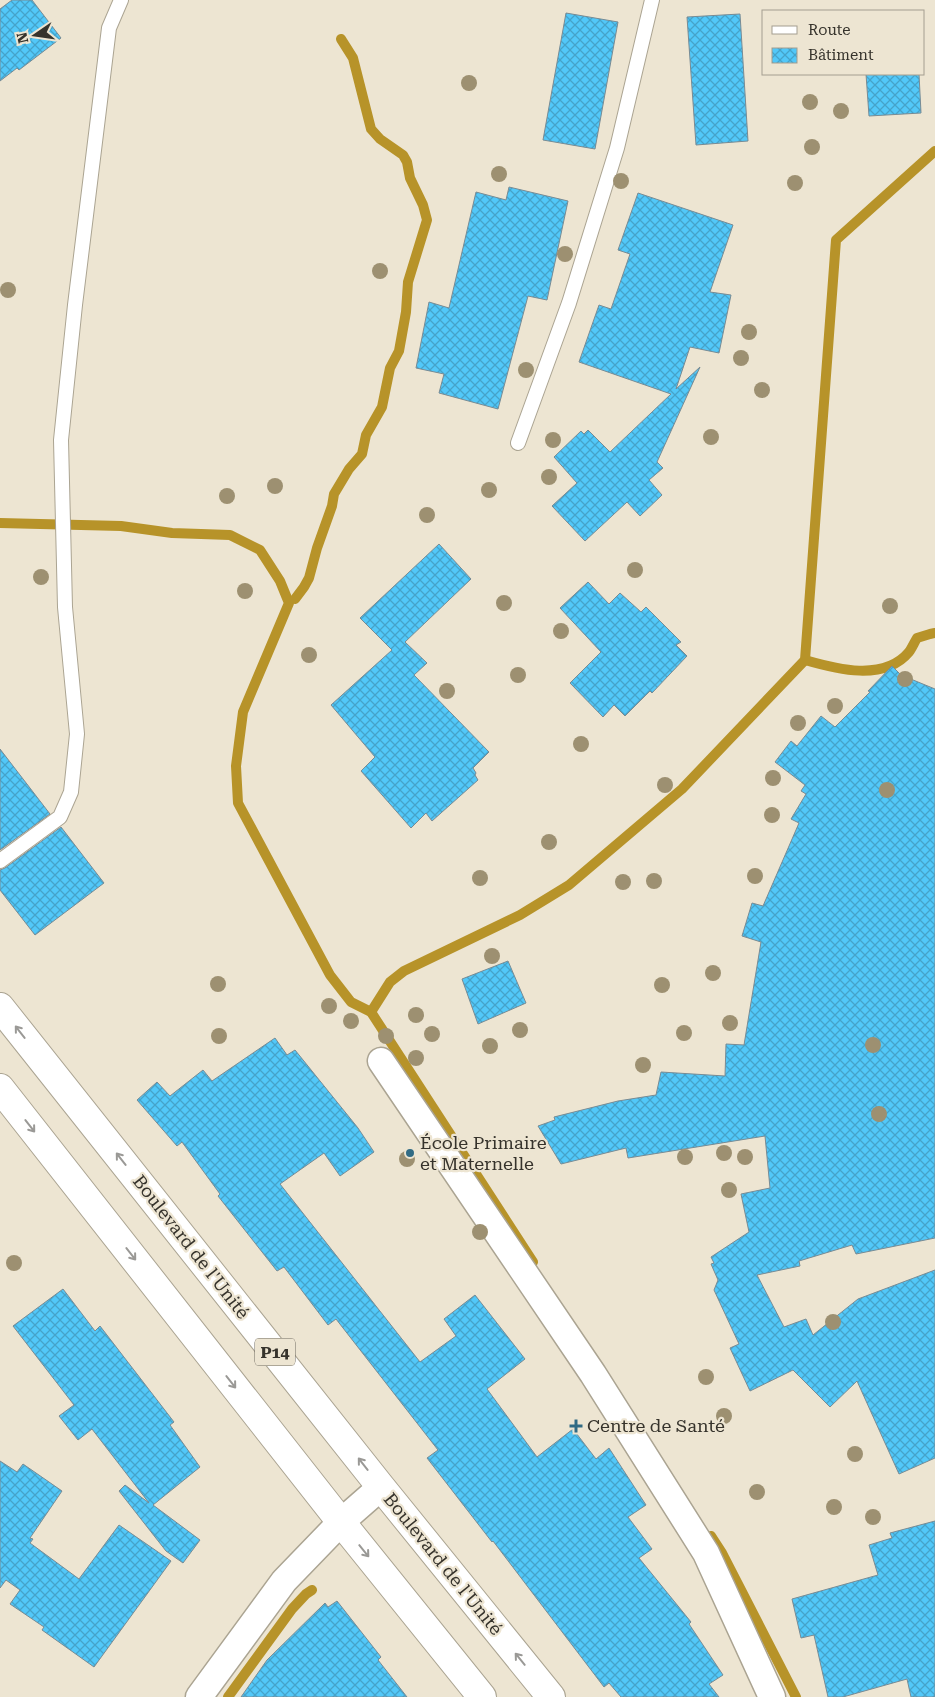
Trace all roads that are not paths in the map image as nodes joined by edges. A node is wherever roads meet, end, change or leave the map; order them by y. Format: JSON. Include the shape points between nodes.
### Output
{"nodes":[{"id":1,"x":121,"y":0,"type":"edge"},
{"id":2,"x":652,"y":0,"type":"edge"},
{"id":3,"x":518,"y":443,"type":"dead end"},
{"id":4,"x":0,"y":861,"type":"edge"},
{"id":5,"x":0,"y":1007,"type":"edge"},
{"id":6,"x":381,"y":1061,"type":"dead end"},
{"id":7,"x":0,"y":1088,"type":"edge"},
{"id":8,"x":381,"y":1487,"type":"junction"},
{"id":9,"x":341,"y":1522,"type":"junction"},
{"id":10,"x":199,"y":1697,"type":"edge"},
{"id":11,"x":482,"y":1697,"type":"edge"},
{"id":12,"x":551,"y":1697,"type":"edge"},
{"id":13,"x":772,"y":1697,"type":"edge"}],
"edges":[{"from":1,"to":4,"type":"lane","via":[[109,28],[61,440],[65,607],[77,734],[71,792],[60,818]]},
{"from":2,"to":3,"type":"lane","via":[[617,148],[569,303]]},
{"from":8,"to":5,"type":"main road","name":"Boulevard de l'Unité","number":"P14","one_way":true},
{"from":6,"to":13,"type":"street","via":[[593,1374],[706,1553]]},
{"from":7,"to":9,"type":"main road","one_way":true},
{"from":8,"to":9,"type":"street"},
{"from":12,"to":8,"type":"main road","name":"Boulevard de l'Unité","number":"P14","one_way":true},
{"from":9,"to":10,"type":"street","via":[[284,1581]]},
{"from":9,"to":11,"type":"main road","one_way":true}]}
